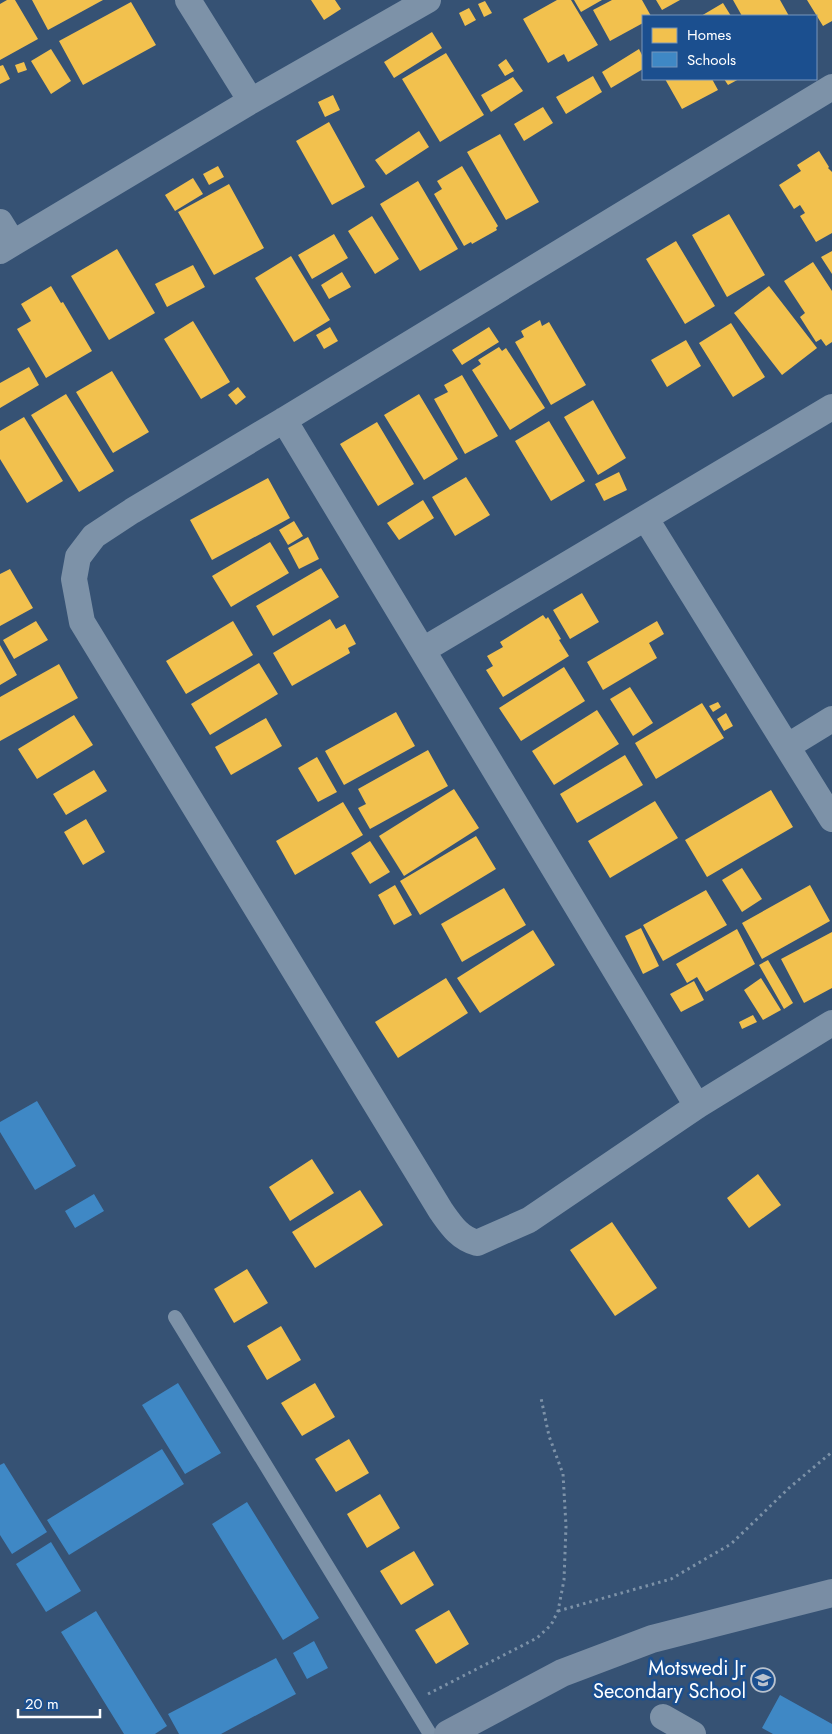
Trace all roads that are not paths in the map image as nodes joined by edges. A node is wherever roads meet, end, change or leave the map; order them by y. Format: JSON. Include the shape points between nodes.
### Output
{"nodes":[{"id":1,"x":188,"y":0,"type":"edge"},
{"id":2,"x":428,"y":0,"type":"edge"},
{"id":3,"x":830,"y":94,"type":"edge"},
{"id":4,"x":251,"y":101,"type":"junction"},
{"id":5,"x":4,"y":238,"type":"edge"},
{"id":6,"x":832,"y":407,"type":"edge"},
{"id":7,"x":284,"y":420,"type":"junction"},
{"id":8,"x":646,"y":519,"type":"junction"},
{"id":9,"x":423,"y":650,"type":"junction"},
{"id":10,"x":832,"y":719,"type":"edge"},
{"id":11,"x":788,"y":746,"type":"junction"},
{"id":12,"x":832,"y":820,"type":"edge"},
{"id":13,"x":832,"y":1023,"type":"edge"},
{"id":14,"x":697,"y":1106,"type":"junction"},
{"id":15,"x":175,"y":1317,"type":"dead end"},
{"id":16,"x":832,"y":1593,"type":"edge"},
{"id":17,"x":663,"y":1717,"type":"dead end"},
{"id":18,"x":430,"y":1734,"type":"edge"},
{"id":19,"x":448,"y":1734,"type":"edge"},
{"id":20,"x":693,"y":1734,"type":"edge"}],
"edges":[{"from":1,"to":4,"type":"street"},
{"from":2,"to":4,"type":"street"},
{"from":3,"to":7,"type":"street"},
{"from":4,"to":5,"type":"street"},
{"from":6,"to":8,"type":"street"},
{"from":7,"to":9,"type":"street"},
{"from":7,"to":14,"type":"street","via":[[94,536],[78,557],[74,579],[82,622],[441,1211],[458,1233],[477,1243],[530,1220]]},
{"from":8,"to":9,"type":"street"},
{"from":8,"to":11,"type":"street"},
{"from":9,"to":14,"type":"street"},
{"from":10,"to":11,"type":"street"},
{"from":11,"to":12,"type":"street"},
{"from":13,"to":14,"type":"street"},
{"from":15,"to":18,"type":"lane"},
{"from":16,"to":19,"type":"street","via":[[652,1639],[562,1673]]},
{"from":17,"to":20,"type":"street"}]}
